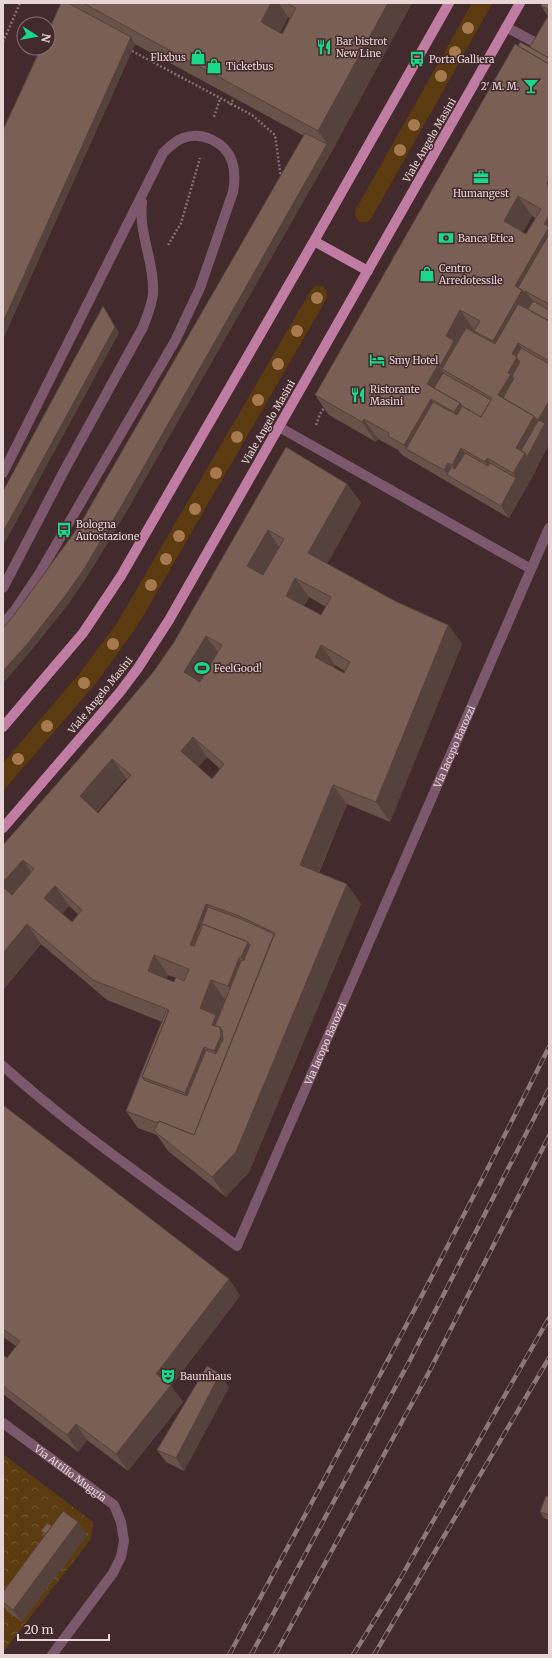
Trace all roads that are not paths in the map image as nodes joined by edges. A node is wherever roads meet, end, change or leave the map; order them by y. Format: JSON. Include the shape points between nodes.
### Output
{"nodes":[{"id":1,"x":448,"y":3,"type":"edge"},
{"id":2,"x":520,"y":3,"type":"edge"},
{"id":3,"x":506,"y":28,"type":"junction"},
{"id":4,"x":540,"y":45,"type":"edge"},
{"id":5,"x":142,"y":196,"type":"junction"},
{"id":6,"x":314,"y":241,"type":"junction"},
{"id":7,"x":368,"y":271,"type":"junction"},
{"id":8,"x":279,"y":427,"type":"junction"},
{"id":9,"x":3,"y":473,"type":"edge"},
{"id":10,"x":549,"y":528,"type":"edge"},
{"id":11,"x":530,"y":569,"type":"junction"},
{"id":12,"x":3,"y":588,"type":"edge"},
{"id":13,"x":3,"y":624,"type":"edge"},
{"id":14,"x":3,"y":727,"type":"edge"},
{"id":15,"x":3,"y":828,"type":"edge"},
{"id":16,"x":3,"y":1066,"type":"edge"},
{"id":17,"x":3,"y":1423,"type":"edge"},
{"id":18,"x":52,"y":1655,"type":"edge"}],
"edges":[{"from":1,"to":6,"type":"main road"},
{"from":2,"to":3,"type":"main road","name":"Viale Angelo Masini"},
{"from":3,"to":4,"type":"street"},
{"from":3,"to":7,"type":"main road","name":"Viale Angelo Masini"},
{"from":5,"to":9,"type":"street"},
{"from":5,"to":12,"type":"street","via":[[141,217],[152,276],[153,294],[150,310]]},
{"from":5,"to":13,"type":"street","via":[[163,153],[183,138],[197,136],[221,145],[232,162],[235,182],[230,203],[194,303],[39,574]]},
{"from":6,"to":7,"type":"main road"},
{"from":6,"to":14,"type":"main road","via":[[102,606],[64,656]]},
{"from":7,"to":8,"type":"main road","name":"Viale Angelo Masini"},
{"from":8,"to":11,"type":"street"},
{"from":8,"to":15,"type":"main road","name":"Viale Angelo Masini","via":[[169,620],[138,668]]},
{"from":10,"to":11,"type":"street","name":"Via Iacopo Barozzi"},
{"from":11,"to":16,"type":"street","name":"Via Iacopo Barozzi","via":[[237,1246],[97,1143]]},
{"from":17,"to":18,"type":"street","name":"Via Attilio Muggia","via":[[114,1505],[121,1522],[124,1541],[121,1557],[113,1573]]}]}
